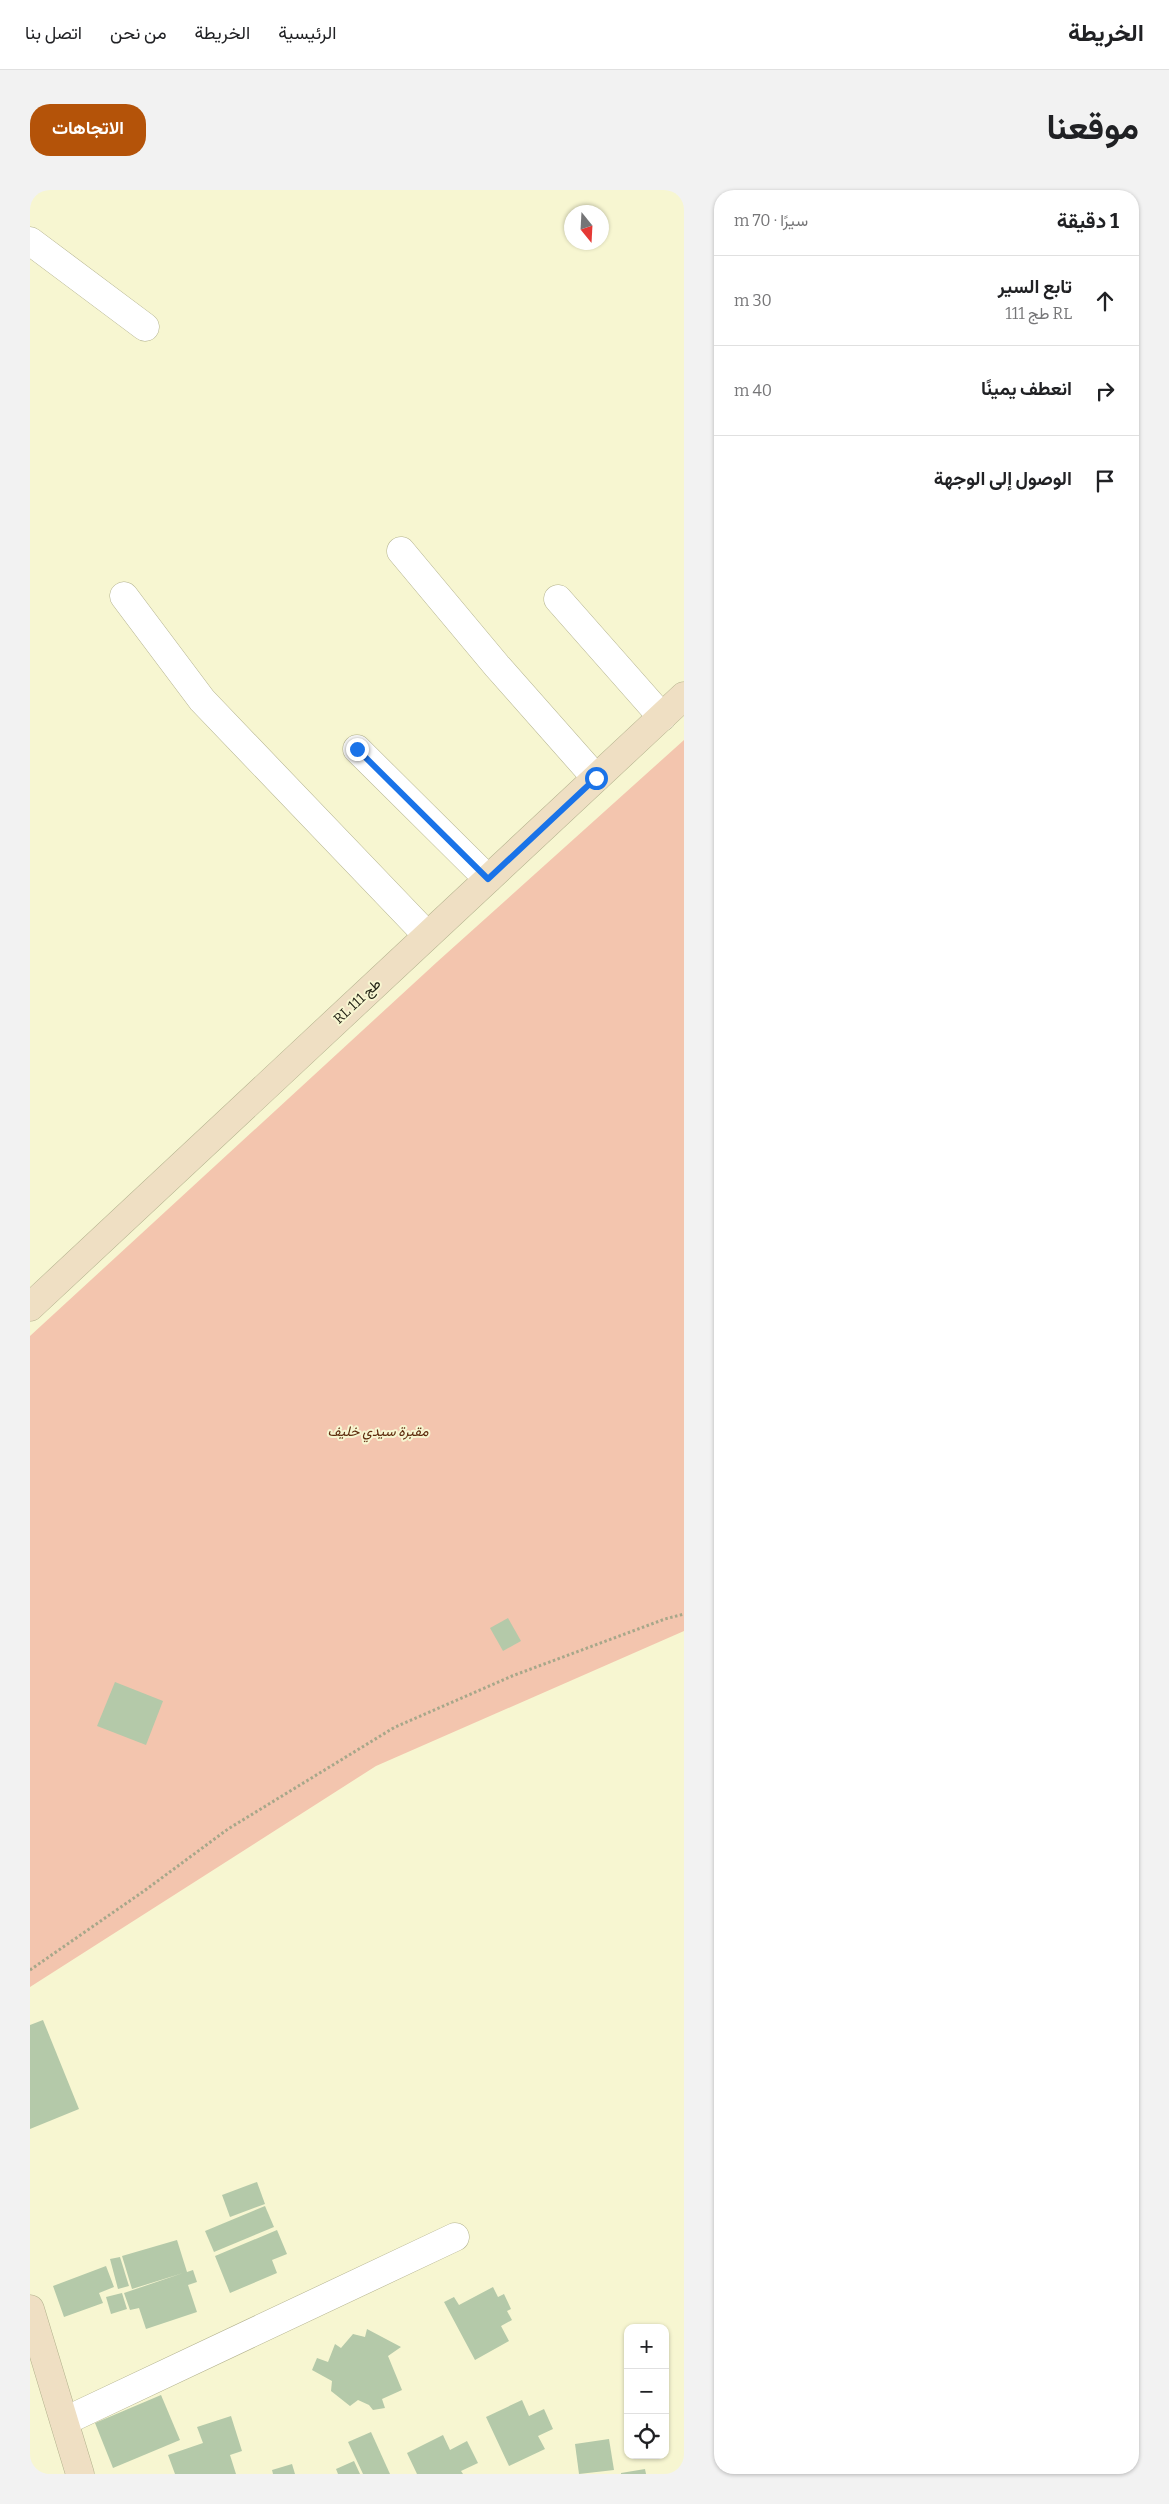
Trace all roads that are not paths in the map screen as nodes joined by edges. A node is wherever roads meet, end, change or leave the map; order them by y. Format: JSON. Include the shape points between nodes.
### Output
{"nodes":[{"id":1,"x":30,"y":241,"type":"edge"},
{"id":2,"x":145,"y":327,"type":"dead end"},
{"id":3,"x":401,"y":551,"type":"dead end"},
{"id":4,"x":124,"y":596,"type":"dead end"},
{"id":5,"x":558,"y":599,"type":"dead end"},
{"id":6,"x":684,"y":696,"type":"edge"},
{"id":7,"x":662,"y":717,"type":"junction"},
{"id":8,"x":357,"y":749,"type":"dead end"},
{"id":9,"x":596,"y":778,"type":"junction"},
{"id":10,"x":488,"y":879,"type":"junction"},
{"id":11,"x":427,"y":936,"type":"junction"},
{"id":12,"x":30,"y":1307,"type":"edge"},
{"id":13,"x":455,"y":2237,"type":"dead end"},
{"id":14,"x":30,"y":2309,"type":"edge"},
{"id":15,"x":65,"y":2421,"type":"junction"},
{"id":16,"x":80,"y":2474,"type":"edge"}],
"edges":[{"from":1,"to":2,"type":"street"},
{"from":3,"to":9,"type":"street"},
{"from":4,"to":11,"type":"street","via":[[202,700]]},
{"from":5,"to":7,"type":"street"},
{"from":6,"to":7,"type":"street","name":"RL طج 111"},
{"from":7,"to":9,"type":"street","name":"RL طج 111"},
{"from":8,"to":10,"type":"street"},
{"from":9,"to":10,"type":"street","name":"RL طج 111"},
{"from":10,"to":11,"type":"street","name":"RL طج 111"},
{"from":11,"to":12,"type":"street","name":"RL طج 111"},
{"from":13,"to":15,"type":"street"},
{"from":14,"to":15,"type":"street"},
{"from":15,"to":16,"type":"street"}]}
